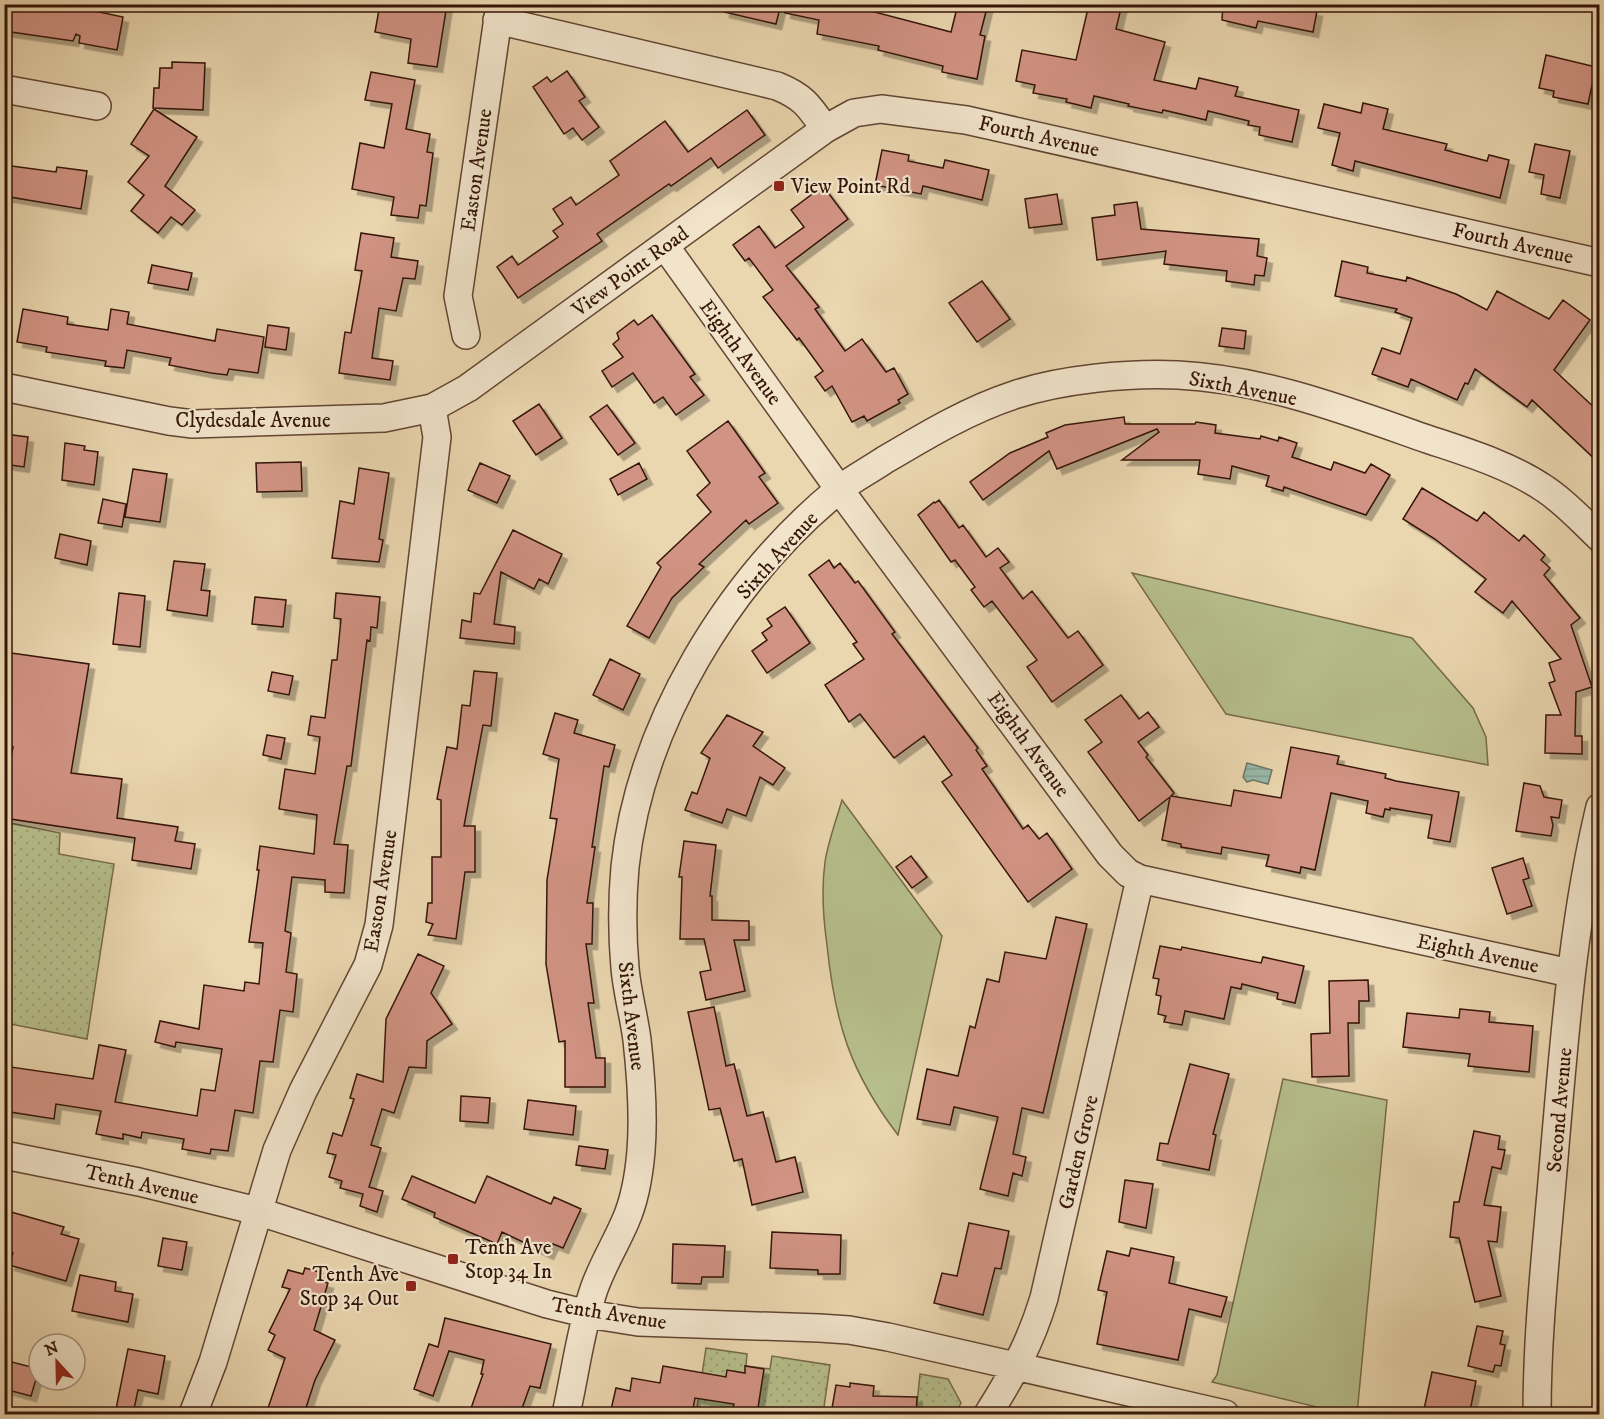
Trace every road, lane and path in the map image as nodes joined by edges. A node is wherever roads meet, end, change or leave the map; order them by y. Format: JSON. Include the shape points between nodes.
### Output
{"nodes":[{"id":1,"x":498,"y":12,"type":"edge"},
{"id":2,"x":4,"y":89,"type":"edge"},
{"id":3,"x":97,"y":106,"type":"dead end"},
{"id":4,"x":825,"y":129,"type":"junction"},
{"id":5,"x":665,"y":246,"type":"junction"},
{"id":6,"x":1599,"y":263,"type":"edge"},
{"id":7,"x":466,"y":335,"type":"dead end"},
{"id":8,"x":4,"y":387,"type":"edge"},
{"id":9,"x":432,"y":408,"type":"junction"},
{"id":10,"x":839,"y":489,"type":"junction"},
{"id":11,"x":1599,"y":538,"type":"edge"},
{"id":12,"x":1599,"y":807,"type":"edge"},
{"id":13,"x":1140,"y":879,"type":"junction"},
{"id":14,"x":1570,"y":973,"type":"junction"},
{"id":15,"x":4,"y":1155,"type":"edge"},
{"id":16,"x":257,"y":1211,"type":"junction"},
{"id":17,"x":588,"y":1314,"type":"junction"},
{"id":18,"x":1017,"y":1367,"type":"junction"},
{"id":19,"x":193,"y":1414,"type":"edge"},
{"id":20,"x":566,"y":1414,"type":"edge"},
{"id":21,"x":988,"y":1414,"type":"edge"},
{"id":22,"x":1225,"y":1414,"type":"edge"},
{"id":23,"x":1537,"y":1414,"type":"edge"}],
"edges":[{"from":1,"to":4,"type":"street","via":[[777,86],[795,93]]},
{"from":1,"to":7,"type":"street","name":"Easton Avenue","via":[[458,296]]},
{"from":2,"to":3,"type":"street"},
{"from":4,"to":5,"type":"street","name":"View Point Road"},
{"from":4,"to":6,"type":"street","name":"Fourth Avenue","via":[[854,113],[881,109],[966,120]]},
{"from":5,"to":9,"type":"street","name":"View Point Road","via":[[468,388]]},
{"from":5,"to":10,"type":"street","name":"Eighth Avenue"},
{"from":8,"to":9,"type":"street","name":"Clydesdale Avenue","via":[[193,424],[384,418]]},
{"from":9,"to":16,"type":"street","name":"Easton Avenue","via":[[437,437],[377,937],[368,965],[276,1150]]},
{"from":10,"to":11,"type":"street","name":"Sixth Avenue","via":[[923,437],[1017,393],[1114,376],[1206,376],[1312,401],[1513,471],[1545,488]]},
{"from":10,"to":13,"type":"street","name":"Eighth Avenue","via":[[1110,855]]},
{"from":10,"to":17,"type":"street","name":"Sixth Avenue","via":[[752,577],[723,617],[689,672],[647,765],[628,844],[623,941],[637,1040],[642,1145],[627,1218],[593,1292]]},
{"from":12,"to":14,"type":"street","name":"Second Avenue"},
{"from":13,"to":14,"type":"street","name":"Eighth Avenue"},
{"from":13,"to":18,"type":"street","name":"Garden Grove","via":[[1044,1298]]},
{"from":14,"to":23,"type":"street","name":"Second Avenue","via":[[1539,1331]]},
{"from":15,"to":16,"type":"street","name":"Tenth Avenue"},
{"from":16,"to":17,"type":"street","name":"Tenth Avenue"},
{"from":16,"to":19,"type":"street","name":"Easton Avenue","via":[[213,1362]]},
{"from":17,"to":18,"type":"street","name":"Tenth Avenue","via":[[638,1322],[849,1330]]},
{"from":17,"to":20,"type":"street","name":"Sixth Avenue"},
{"from":18,"to":21,"type":"street","name":"Garden Grove"},
{"from":18,"to":22,"type":"street","name":"Tenth Avenue"}]}
